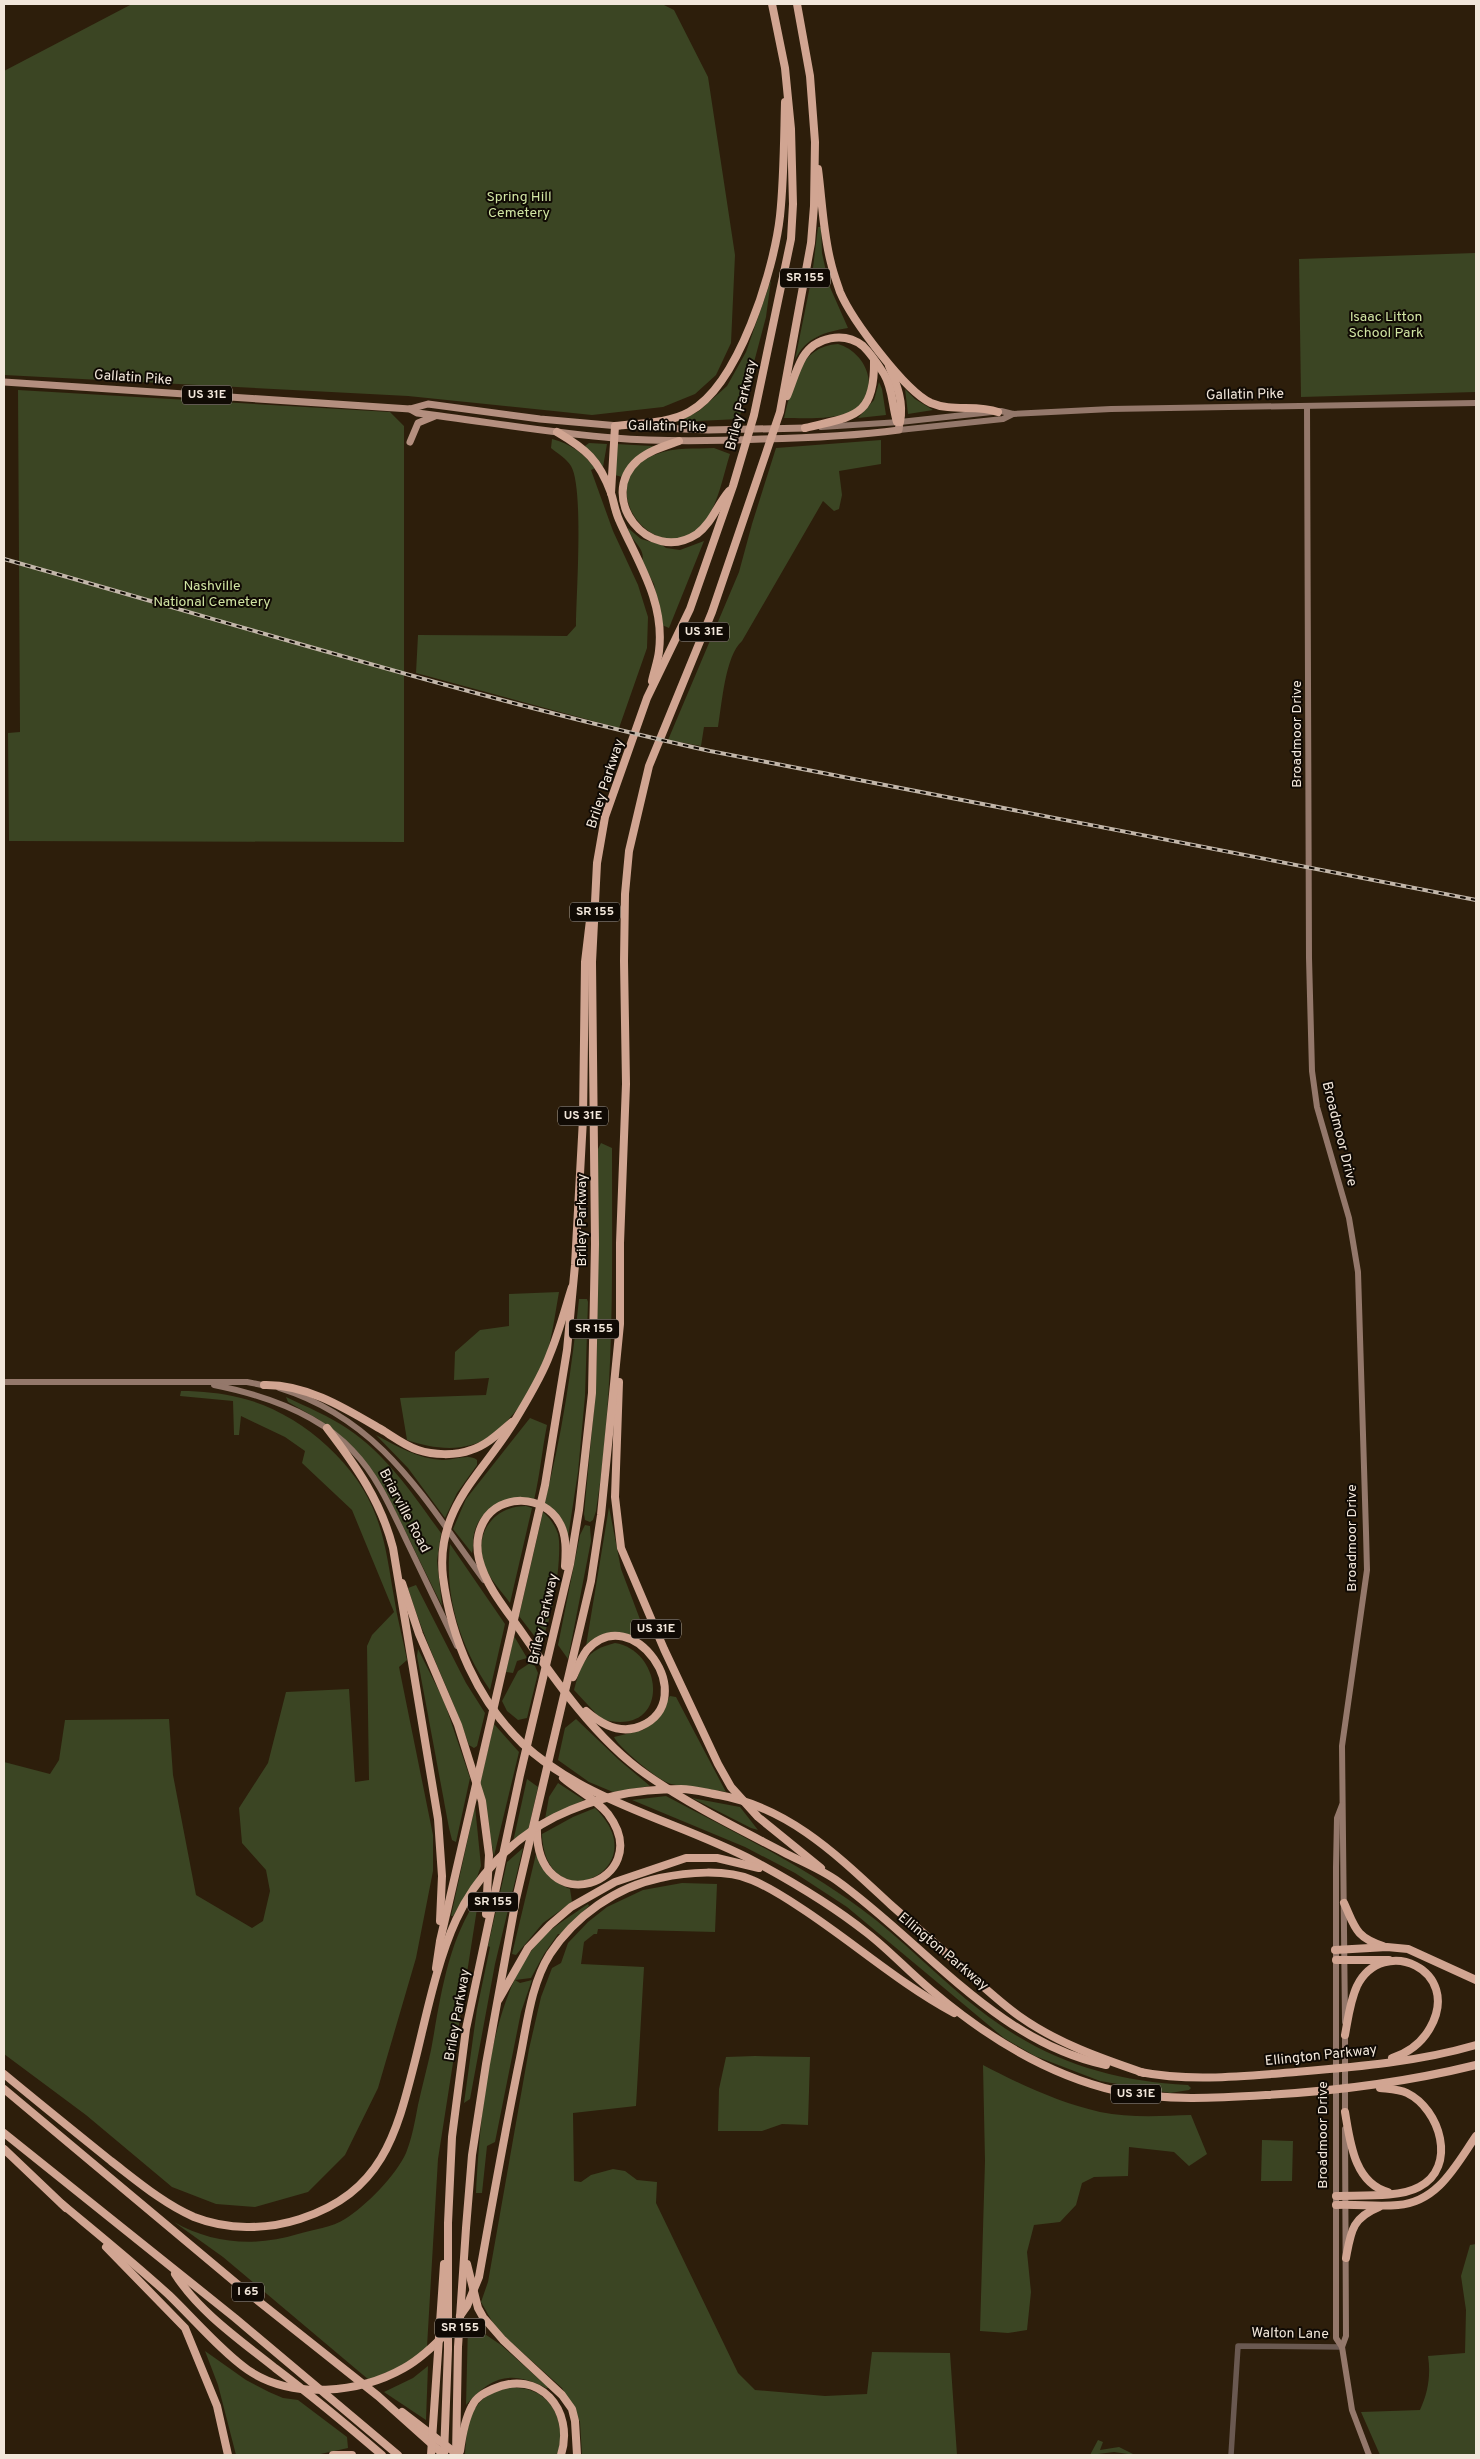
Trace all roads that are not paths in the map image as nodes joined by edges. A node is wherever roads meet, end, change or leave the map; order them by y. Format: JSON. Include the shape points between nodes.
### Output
{"nodes":[{"id":1,"x":772,"y":4,"type":"edge"},
{"id":2,"x":797,"y":4,"type":"edge"},
{"id":3,"x":785,"y":68,"type":"junction"},
{"id":4,"x":815,"y":142,"type":"junction"},
{"id":5,"x":874,"y":361,"type":"junction"},
{"id":6,"x":887,"y":361,"type":"junction"},
{"id":7,"x":4,"y":382,"type":"edge"},
{"id":8,"x":1476,"y":403,"type":"edge"},
{"id":9,"x":1307,"y":406,"type":"junction"},
{"id":10,"x":410,"y":408,"type":"junction"},
{"id":11,"x":780,"y":412,"type":"junction"},
{"id":12,"x":998,"y":412,"type":"junction"},
{"id":13,"x":506,"y":414,"type":"junction"},
{"id":14,"x":1013,"y":414,"type":"junction"},
{"id":15,"x":438,"y":416,"type":"junction"},
{"id":16,"x":494,"y":424,"type":"junction"},
{"id":17,"x":899,"y":425,"type":"junction"},
{"id":18,"x":615,"y":426,"type":"junction"},
{"id":19,"x":805,"y":428,"type":"junction"},
{"id":20,"x":557,"y":432,"type":"junction"},
{"id":21,"x":614,"y":438,"type":"junction"},
{"id":22,"x":680,"y":441,"type":"junction"},
{"id":23,"x":410,"y":442,"type":"dead end"},
{"id":24,"x":733,"y":486,"type":"junction"},
{"id":25,"x":611,"y":493,"type":"junction"},
{"id":26,"x":647,"y":698,"type":"junction"},
{"id":27,"x":588,"y":1006,"type":"junction"},
{"id":28,"x":572,"y":1286,"type":"junction"},
{"id":29,"x":620,"y":1324,"type":"junction"},
{"id":30,"x":4,"y":1382,"type":"edge"},
{"id":31,"x":201,"y":1382,"type":"junction"},
{"id":32,"x":264,"y":1385,"type":"junction"},
{"id":33,"x":517,"y":1418,"type":"junction"},
{"id":34,"x":327,"y":1428,"type":"junction"},
{"id":35,"x":395,"y":1564,"type":"junction"},
{"id":36,"x":564,"y":1588,"type":"junction"},
{"id":37,"x":498,"y":1599,"type":"junction"},
{"id":38,"x":476,"y":1684,"type":"junction"},
{"id":39,"x":565,"y":1695,"type":"junction"},
{"id":40,"x":575,"y":1702,"type":"junction"},
{"id":41,"x":546,"y":1764,"type":"junction"},
{"id":42,"x":538,"y":1802,"type":"junction"},
{"id":43,"x":1342,"y":1803,"type":"junction"},
{"id":44,"x":776,"y":1874,"type":"junction"},
{"id":45,"x":834,"y":1879,"type":"junction"},
{"id":46,"x":1344,"y":1903,"type":"junction"},
{"id":47,"x":440,"y":1941,"type":"junction"},
{"id":48,"x":1387,"y":1947,"type":"junction"},
{"id":49,"x":1335,"y":1950,"type":"junction"},
{"id":50,"x":1344,"y":1950,"type":"junction"},
{"id":51,"x":1344,"y":1959,"type":"junction"},
{"id":52,"x":1336,"y":1960,"type":"junction"},
{"id":53,"x":1398,"y":1961,"type":"junction"},
{"id":54,"x":1476,"y":1980,"type":"edge"},
{"id":55,"x":432,"y":1998,"type":"junction"},
{"id":56,"x":495,"y":2008,"type":"junction"},
{"id":57,"x":973,"y":2024,"type":"junction"},
{"id":58,"x":466,"y":2029,"type":"junction"},
{"id":59,"x":1345,"y":2035,"type":"junction"},
{"id":60,"x":1476,"y":2045,"type":"edge"},
{"id":61,"x":1363,"y":2065,"type":"junction"},
{"id":62,"x":1476,"y":2065,"type":"edge"},
{"id":63,"x":1144,"y":2073,"type":"junction"},
{"id":64,"x":4,"y":2074,"type":"edge"},
{"id":65,"x":1366,"y":2087,"type":"junction"},
{"id":66,"x":4,"y":2089,"type":"edge"},
{"id":67,"x":1345,"y":2112,"type":"junction"},
{"id":68,"x":4,"y":2133,"type":"edge"},
{"id":69,"x":1476,"y":2136,"type":"edge"},
{"id":70,"x":4,"y":2149,"type":"edge"},
{"id":71,"x":1392,"y":2193,"type":"junction"},
{"id":72,"x":1345,"y":2196,"type":"junction"},
{"id":73,"x":1336,"y":2201,"type":"junction"},
{"id":74,"x":62,"y":2204,"type":"junction"},
{"id":75,"x":1346,"y":2205,"type":"junction"},
{"id":76,"x":1382,"y":2206,"type":"junction"},
{"id":77,"x":448,"y":2223,"type":"junction"},
{"id":78,"x":466,"y":2228,"type":"junction"},
{"id":79,"x":1346,"y":2258,"type":"junction"},
{"id":80,"x":172,"y":2268,"type":"junction"},
{"id":81,"x":1342,"y":2347,"type":"junction"},
{"id":82,"x":378,"y":2396,"type":"junction"},
{"id":83,"x":460,"y":2429,"type":"junction"},
{"id":84,"x":228,"y":2455,"type":"edge"},
{"id":85,"x":333,"y":2455,"type":"edge"},
{"id":86,"x":352,"y":2455,"type":"edge"},
{"id":87,"x":382,"y":2455,"type":"edge"},
{"id":88,"x":398,"y":2455,"type":"edge"},
{"id":89,"x":431,"y":2455,"type":"edge"},
{"id":90,"x":444,"y":2455,"type":"edge"},
{"id":91,"x":458,"y":2455,"type":"edge"},
{"id":92,"x":561,"y":2455,"type":"edge"},
{"id":93,"x":577,"y":2455,"type":"edge"},
{"id":94,"x":1231,"y":2455,"type":"edge"},
{"id":95,"x":1369,"y":2455,"type":"edge"}],
"edges":[{"from":1,"to":3,"type":"highway","name":"Briley Parkway","number":"SR 155"},
{"from":2,"to":4,"type":"highway","number":"SR 155","via":[[810,76]]},
{"from":3,"to":18,"type":"highway","via":[[784,175],[780,218],[771,260],[742,347],[719,385],[688,413],[658,421]]},
{"from":3,"to":24,"type":"highway","name":"Briley Parkway","number":"SR 155","via":[[792,129],[791,238],[754,415]]},
{"from":4,"to":6,"type":"highway","via":[[830,263],[840,292]]},
{"from":4,"to":11,"type":"highway","number":"SR 155","via":[[811,243]]},
{"from":5,"to":11,"type":"highway","via":[[863,347],[848,339],[830,338],[815,344],[803,357]]},
{"from":5,"to":17,"type":"highway","via":[[889,386]]},
{"from":5,"to":19,"type":"highway","via":[[873,390],[862,410]]},
{"from":6,"to":12,"type":"highway","via":[[922,398],[934,404],[987,407]]},
{"from":6,"to":17,"type":"highway","via":[[901,401]]},
{"from":7,"to":10,"type":"main road","name":"Gallatin Pike","number":"US 31E"},
{"from":8,"to":9,"type":"main road","name":"Gallatin Pike"},
{"from":9,"to":14,"type":"main road","name":"Gallatin Pike","via":[[1120,408]]},
{"from":9,"to":43,"type":"main road","name":"Broadmoor Drive","via":[[1313,1086],[1349,1218],[1361,1304],[1367,1570],[1344,1721]]},
{"from":10,"to":13,"type":"main road","name":"Gallatin Pike","number":"US 31E","via":[[428,404]]},
{"from":10,"to":15,"type":"main road","name":"Gallatin Pike","number":"US 31E","via":[[418,413]]},
{"from":11,"to":29,"type":"highway","number":"US 31E","via":[[712,612],[649,766],[629,851],[624,961]]},
{"from":12,"to":14,"type":"main road","name":"Gallatin Pike"},
{"from":12,"to":17,"type":"main road","name":"Gallatin Pike"},
{"from":13,"to":16,"type":"main road"},
{"from":13,"to":18,"type":"main road","name":"Gallatin Pike","number":"US 31E"},
{"from":14,"to":17,"type":"main road","name":"Gallatin Pike","via":[[1003,419]]},
{"from":15,"to":16,"type":"main road","name":"Gallatin Pike","number":"US 31E"},
{"from":15,"to":23,"type":"main road","via":[[418,423]]},
{"from":16,"to":20,"type":"main road","name":"Gallatin Pike","number":"US 31E"},
{"from":17,"to":19,"type":"main road","name":"Gallatin Pike"},
{"from":17,"to":22,"type":"main road","name":"Gallatin Pike","number":"US 31E","via":[[804,438]]},
{"from":18,"to":19,"type":"main road","name":"Gallatin Pike","number":"US 31E","via":[[708,430]]},
{"from":18,"to":21,"type":"highway"},
{"from":20,"to":21,"type":"main road","name":"Gallatin Pike","number":"US 31E"},
{"from":20,"to":25,"type":"highway","number":"US 31E","via":[[588,452],[598,463]]},
{"from":21,"to":22,"type":"main road","name":"Gallatin Pike","number":"US 31E"},
{"from":21,"to":25,"type":"highway"},
{"from":22,"to":24,"type":"highway","via":[[643,457],[626,479],[624,502],[633,524],[642,533],[662,542],[690,538],[707,525]]},
{"from":24,"to":26,"type":"highway","name":"Briley Parkway","number":"SR 155","via":[[690,608]]},
{"from":25,"to":26,"type":"highway","number":"US 31E","via":[[617,516],[649,581],[657,610],[659,651]]},
{"from":26,"to":27,"type":"highway","name":"Briley Parkway","number":"US 31E","via":[[605,817],[597,863]]},
{"from":27,"to":28,"type":"highway","number":"US 31E"},
{"from":27,"to":36,"type":"highway","name":"Briley Parkway","number":"SR 155","via":[[595,1244],[592,1393],[579,1510]]},
{"from":28,"to":33,"type":"highway","number":"US 31E","via":[[549,1356]]},
{"from":28,"to":47,"type":"highway","via":[[567,1350],[545,1485]]},
{"from":29,"to":39,"type":"highway","number":"SR 155","via":[[601,1516],[591,1582]]},
{"from":29,"to":45,"type":"highway","number":"US 31E","via":[[615,1497],[621,1548],[664,1649],[718,1764],[732,1786],[758,1816]]},
{"from":30,"to":31,"type":"main road","name":"Briarville Road"},
{"from":31,"to":32,"type":"main road","name":"Briarville Road"},
{"from":31,"to":34,"type":"main road","name":"Briarville Road","via":[[276,1402]]},
{"from":32,"to":33,"type":"highway","via":[[279,1385],[313,1394],[346,1409],[416,1450],[429,1453],[470,1451],[492,1440]]},
{"from":32,"to":37,"type":"main road","name":"Briarville Road","via":[[313,1401],[367,1434],[408,1477]]},
{"from":33,"to":38,"type":"highway","number":"US 31E","via":[[458,1501],[446,1534],[442,1566],[452,1621]]},
{"from":34,"to":35,"type":"highway","via":[[371,1490],[390,1535]]},
{"from":34,"to":38,"type":"main road","name":"Briarville Road","via":[[354,1452],[374,1477]]},
{"from":35,"to":47,"type":"highway","via":[[438,1819],[442,1876]]},
{"from":35,"to":58,"type":"highway","via":[[458,1725],[484,1815],[489,1884]]},
{"from":36,"to":37,"type":"highway","name":"Ellington Parkway","via":[[566,1552],[560,1524],[554,1514],[539,1504],[515,1501],[494,1509],[485,1519],[478,1538],[480,1563]]},
{"from":36,"to":58,"type":"highway","name":"Briley Parkway","number":"SR 155"},
{"from":37,"to":40,"type":"highway","name":"Ellington Parkway"},
{"from":38,"to":41,"type":"highway","number":"US 31E","via":[[502,1722]]},
{"from":39,"to":40,"type":"highway","via":[[586,1651],[612,1637],[642,1645],[660,1669],[664,1690],[662,1703],[645,1724],[617,1729],[604,1724]]},
{"from":39,"to":42,"type":"highway","number":"SR 155"},
{"from":40,"to":45,"type":"highway","name":"Ellington Parkway","via":[[597,1730],[645,1774]]},
{"from":41,"to":42,"type":"highway","via":[[601,1806],[613,1822],[620,1845],[610,1872],[599,1881],[579,1885],[566,1882],[547,1869],[537,1840]]},
{"from":41,"to":44,"type":"highway","number":"US 31E","via":[[600,1794],[752,1860]]},
{"from":42,"to":56,"type":"highway","number":"SR 155"},
{"from":43,"to":46,"type":"main road","name":"Broadmoor Drive"},
{"from":43,"to":49,"type":"main road","name":"Broadmoor Drive","via":[[1337,1818]]},
{"from":44,"to":56,"type":"highway","via":[[716,1858],[686,1858],[615,1882],[571,1907],[550,1925],[523,1956]]},
{"from":44,"to":57,"type":"highway","number":"US 31E","via":[[816,1896],[869,1934]]},
{"from":45,"to":63,"type":"highway","name":"Ellington Parkway","number":"US 31E","via":[[1014,2026],[1093,2062]]},
{"from":46,"to":48,"type":"highway","via":[[1360,1935]]},
{"from":46,"to":50,"type":"main road","name":"Broadmoor Drive"},
{"from":47,"to":55,"type":"highway"},
{"from":48,"to":50,"type":"highway"},
{"from":48,"to":54,"type":"highway","via":[[1416,1952]]},
{"from":49,"to":50,"type":"highway"},
{"from":49,"to":52,"type":"main road","name":"Broadmoor Drive"},
{"from":50,"to":51,"type":"main road","name":"Broadmoor Drive"},
{"from":51,"to":52,"type":"highway"},
{"from":51,"to":53,"type":"highway"},
{"from":51,"to":59,"type":"main road","name":"Broadmoor Drive"},
{"from":52,"to":73,"type":"main road","name":"Broadmoor Drive"},
{"from":53,"to":59,"type":"highway","via":[[1372,1968],[1361,1980],[1354,1992]]},
{"from":53,"to":61,"type":"highway","via":[[1421,1968],[1433,1980],[1438,1996],[1435,2018],[1423,2038],[1409,2051]]},
{"from":55,"to":63,"type":"highway","via":[[454,1922],[467,1898],[494,1864],[523,1836],[586,1802],[623,1792],[686,1789],[730,1797],[789,1820],[831,1849],[1018,2016],[1056,2040]]},
{"from":55,"to":64,"type":"highway","via":[[402,2114],[376,2168],[346,2197],[297,2220],[274,2225],[231,2226],[184,2212],[133,2178]]},
{"from":56,"to":78,"type":"highway","number":"SR 155","via":[[472,2155]]},
{"from":57,"to":65,"type":"highway","number":"US 31E","via":[[1047,2067],[1090,2084],[1155,2097],[1199,2098]]},
{"from":57,"to":74,"type":"highway","via":[[933,2002],[818,1919],[751,1879],[715,1873],[681,1874],[639,1882],[617,1893],[565,1934],[549,1956],[534,1994],[479,2277],[467,2306],[452,2327],[423,2356],[379,2380],[329,2389],[290,2387],[249,2371],[167,2294]]},
{"from":58,"to":77,"type":"highway","name":"Briley Parkway","number":"SR 155","via":[[452,2137]]},
{"from":59,"to":67,"type":"main road","name":"Broadmoor Drive"},
{"from":60,"to":61,"type":"highway","name":"Ellington Parkway","number":"US 31E","via":[[1434,2055]]},
{"from":61,"to":63,"type":"highway","name":"Ellington Parkway","number":"US 31E","via":[[1229,2077]]},
{"from":62,"to":65,"type":"highway","number":"US 31E"},
{"from":65,"to":71,"type":"highway","via":[[1406,2093],[1426,2109],[1439,2133],[1442,2152],[1431,2178],[1413,2190]]},
{"from":66,"to":82,"type":"highway","number":"I 65","via":[[242,2288]]},
{"from":67,"to":71,"type":"highway","via":[[1360,2170],[1378,2188]]},
{"from":67,"to":72,"type":"main road","name":"Broadmoor Drive"},
{"from":68,"to":80,"type":"highway","number":"I 65"},
{"from":69,"to":76,"type":"highway","via":[[1447,2178],[1430,2195],[1408,2204]]},
{"from":70,"to":74,"type":"highway"},
{"from":71,"to":72,"type":"highway"},
{"from":72,"to":73,"type":"highway"},
{"from":72,"to":75,"type":"main road","name":"Broadmoor Drive"},
{"from":73,"to":75,"type":"highway"},
{"from":73,"to":81,"type":"main road","name":"Broadmoor Drive","via":[[1336,2338]]},
{"from":74,"to":84,"type":"highway","via":[[185,2328],[217,2406]]},
{"from":75,"to":76,"type":"highway"},
{"from":75,"to":79,"type":"main road","name":"Broadmoor Drive"},
{"from":76,"to":79,"type":"highway","via":[[1363,2215],[1354,2226]]},
{"from":77,"to":89,"type":"highway","via":[[444,2236]]},
{"from":77,"to":90,"type":"highway","name":"Briley Parkway","number":"SR 155"},
{"from":78,"to":83,"type":"highway","number":"SR 155","via":[[458,2348]]},
{"from":78,"to":93,"type":"highway","via":[[467,2268],[478,2308],[503,2340],[562,2395],[576,2421]]},
{"from":79,"to":81,"type":"main road","name":"Broadmoor Drive","via":[[1346,2336]]},
{"from":80,"to":87,"type":"highway","via":[[186,2291],[236,2337]]},
{"from":80,"to":88,"type":"highway","number":"I 65"},
{"from":81,"to":94,"type":"street","name":"Walton Lane","via":[[1238,2346]]},
{"from":81,"to":95,"type":"main road","name":"Broadmoor Drive","via":[[1350,2401]]},
{"from":82,"to":90,"type":"highway","number":"I 65"},
{"from":82,"to":91,"type":"highway"},
{"from":83,"to":91,"type":"highway"},
{"from":83,"to":92,"type":"highway","via":[[472,2405],[482,2394],[499,2386],[529,2385],[550,2398],[558,2408],[566,2440]]},
{"from":85,"to":86,"type":"highway"}]}
